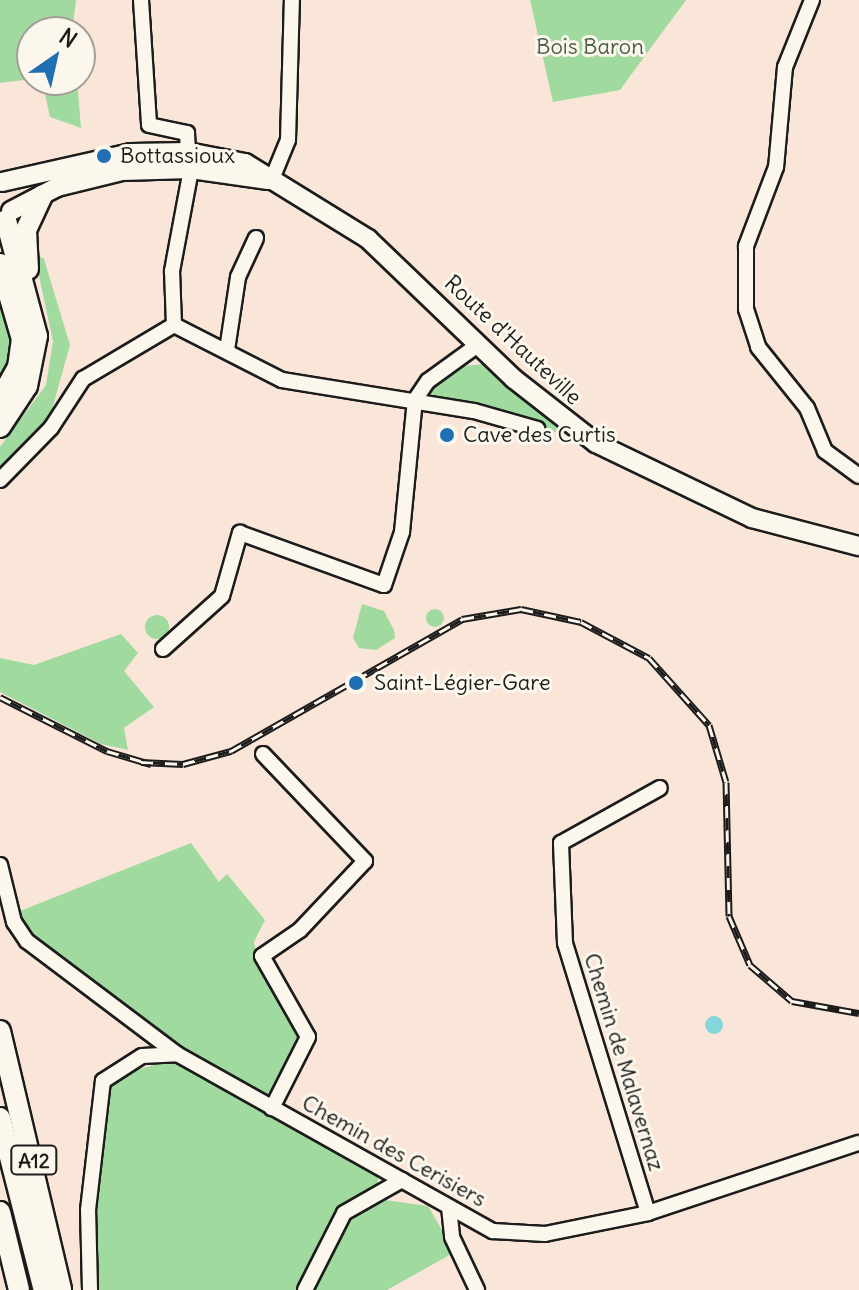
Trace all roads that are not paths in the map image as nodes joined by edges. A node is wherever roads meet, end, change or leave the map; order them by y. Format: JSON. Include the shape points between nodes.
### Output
{"nodes":[{"id":1,"x":141,"y":0,"type":"edge"},
{"id":2,"x":292,"y":0,"type":"edge"},
{"id":3,"x":812,"y":0,"type":"edge"},
{"id":4,"x":189,"y":160,"type":"junction"},
{"id":5,"x":272,"y":179,"type":"junction"},
{"id":6,"x":1,"y":182,"type":"edge"},
{"id":7,"x":42,"y":195,"type":"junction"},
{"id":8,"x":6,"y":219,"type":"edge"},
{"id":9,"x":256,"y":238,"type":"dead end"},
{"id":10,"x":0,"y":264,"type":"edge"},
{"id":11,"x":14,"y":289,"type":"edge"},
{"id":12,"x":174,"y":325,"type":"junction"},
{"id":13,"x":479,"y":344,"type":"junction"},
{"id":14,"x":227,"y":350,"type":"junction"},
{"id":15,"x":0,"y":399,"type":"edge"},
{"id":16,"x":415,"y":400,"type":"junction"},
{"id":17,"x":0,"y":427,"type":"edge"},
{"id":18,"x":537,"y":429,"type":"dead end"},
{"id":19,"x":859,"y":476,"type":"edge"},
{"id":20,"x":0,"y":480,"type":"edge"},
{"id":21,"x":859,"y":546,"type":"edge"},
{"id":22,"x":163,"y":649,"type":"dead end"},
{"id":23,"x":263,"y":754,"type":"dead end"},
{"id":24,"x":660,"y":788,"type":"dead end"},
{"id":25,"x":0,"y":865,"type":"edge"},
{"id":26,"x":0,"y":1031,"type":"edge"},
{"id":27,"x":177,"y":1054,"type":"junction"},
{"id":28,"x":272,"y":1108,"type":"junction"},
{"id":29,"x":0,"y":1118,"type":"edge"},
{"id":30,"x":859,"y":1143,"type":"edge"},
{"id":31,"x":402,"y":1180,"type":"junction"},
{"id":32,"x":449,"y":1207,"type":"junction"},
{"id":33,"x":0,"y":1212,"type":"edge"},
{"id":34,"x":648,"y":1213,"type":"junction"},
{"id":35,"x":19,"y":1290,"type":"edge"},
{"id":36,"x":44,"y":1290,"type":"edge"},
{"id":37,"x":61,"y":1290,"type":"edge"},
{"id":38,"x":90,"y":1290,"type":"edge"},
{"id":39,"x":305,"y":1290,"type":"edge"},
{"id":40,"x":477,"y":1290,"type":"edge"}],
"edges":[{"from":1,"to":4,"type":"street","via":[[149,125],[187,133]]},
{"from":2,"to":5,"type":"street","via":[[288,140]]},
{"from":3,"to":19,"type":"street","via":[[783,74],[776,167],[744,256],[746,305],[758,347],[807,408],[825,451]]},
{"from":4,"to":5,"type":"main road"},
{"from":4,"to":6,"type":"main road","via":[[104,156]]},
{"from":4,"to":7,"type":"main road","via":[[106,174]]},
{"from":4,"to":12,"type":"street","via":[[172,271]]},
{"from":5,"to":13,"type":"main road","name":"Route d'Hauteville","via":[[368,239]]},
{"from":6,"to":8,"type":"main road"},
{"from":7,"to":8,"type":"main road"},
{"from":7,"to":11,"type":"highway","via":[[24,240]]},
{"from":8,"to":11,"type":"highway"},
{"from":9,"to":14,"type":"street","via":[[238,277]]},
{"from":10,"to":11,"type":"highway"},
{"from":11,"to":15,"type":"highway","via":[[22,348]]},
{"from":11,"to":17,"type":"highway","via":[[33,370]]},
{"from":12,"to":14,"type":"street"},
{"from":12,"to":20,"type":"street","via":[[83,379],[51,428]]},
{"from":13,"to":16,"type":"street","via":[[428,381]]},
{"from":13,"to":21,"type":"main road","name":"Route d'Hauteville","via":[[550,410],[630,463],[752,518]]},
{"from":14,"to":16,"type":"street","via":[[282,380]]},
{"from":16,"to":18,"type":"street"},
{"from":16,"to":22,"type":"street","via":[[402,532],[396,567],[384,585],[240,533],[222,596]]},
{"from":23,"to":28,"type":"street","via":[[365,861],[300,930],[265,949],[265,966],[308,1037]]},
{"from":24,"to":34,"type":"street","name":"Chemin de Malavernaz","via":[[561,843],[565,943]]},
{"from":25,"to":27,"type":"street","name":"Chemin des Cerisiers","via":[[14,922],[27,941]]},
{"from":26,"to":37,"type":"highway","number":"A12"},
{"from":27,"to":28,"type":"street","name":"Chemin des Cerisiers"},
{"from":27,"to":38,"type":"street","via":[[142,1056],[103,1081],[88,1210]]},
{"from":28,"to":31,"type":"street","name":"Chemin des Cerisiers"},
{"from":29,"to":36,"type":"highway"},
{"from":30,"to":34,"type":"street","name":"Chemin des Cerisiers"},
{"from":31,"to":32,"type":"street","name":"Chemin des Cerisiers"},
{"from":31,"to":39,"type":"street","via":[[344,1213]]},
{"from":32,"to":34,"type":"street","name":"Chemin des Cerisiers","via":[[493,1231],[526,1235]]},
{"from":32,"to":40,"type":"street","via":[[452,1237]]},
{"from":33,"to":35,"type":"highway"}]}
